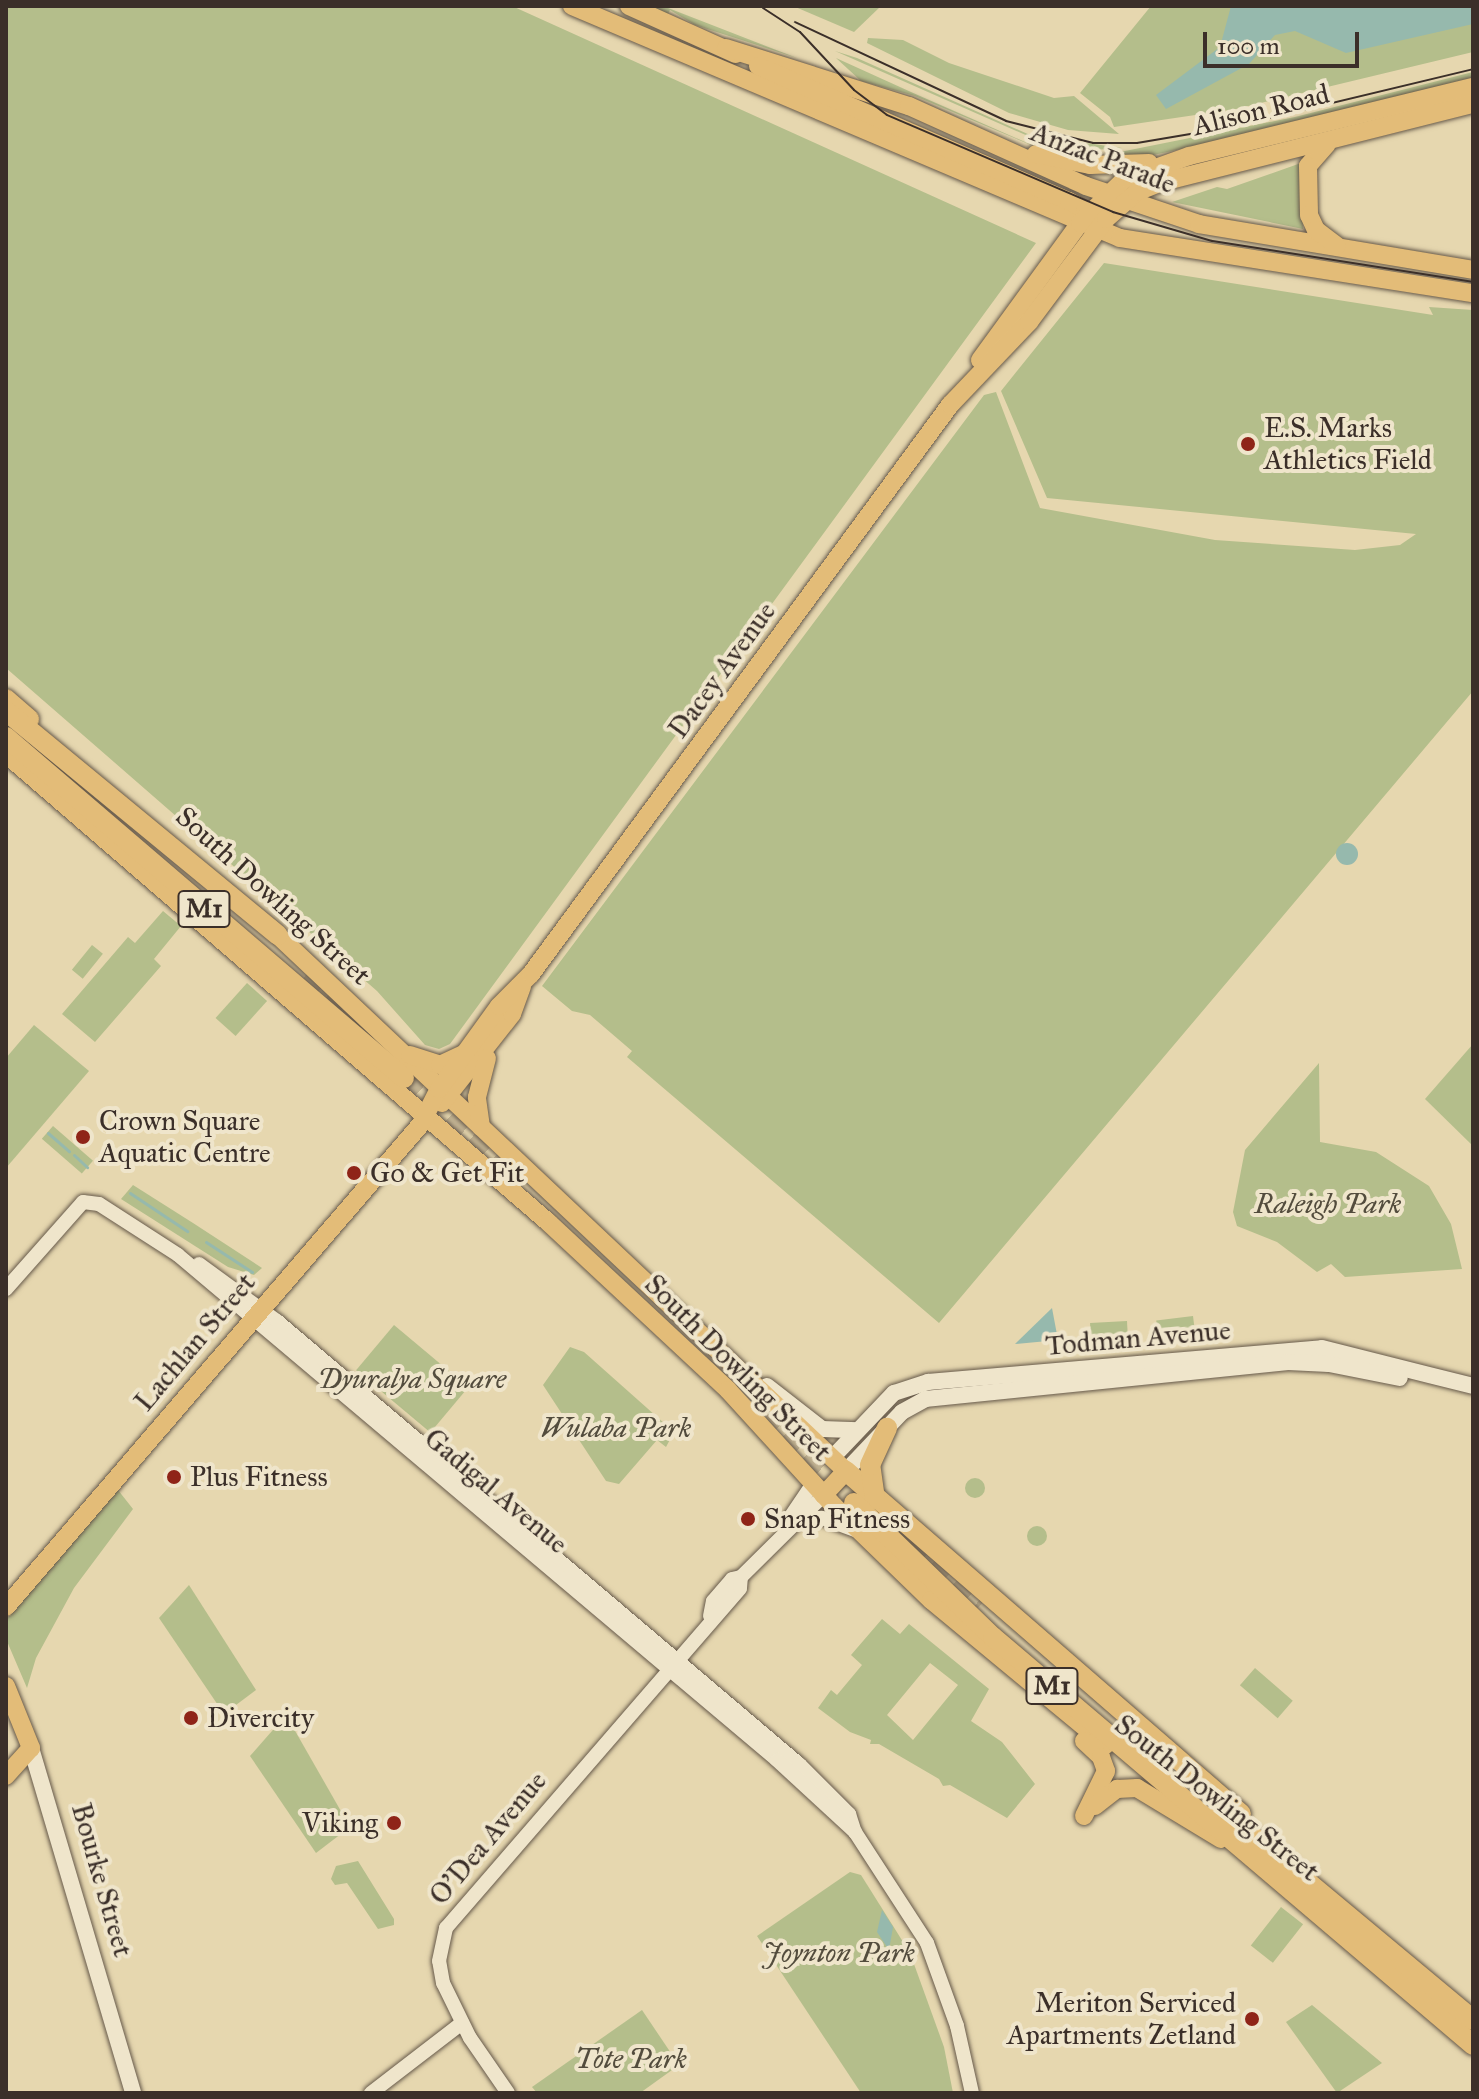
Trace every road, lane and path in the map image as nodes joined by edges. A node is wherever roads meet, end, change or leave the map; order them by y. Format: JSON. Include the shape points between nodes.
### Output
{"nodes":[{"id":1,"x":572,"y":6,"type":"edge"},
{"id":2,"x":629,"y":6,"type":"edge"},
{"id":3,"x":726,"y":48,"type":"junction"},
{"id":4,"x":1473,"y":87,"type":"edge"},
{"id":5,"x":1473,"y":104,"type":"edge"},
{"id":6,"x":856,"y":108,"type":"junction"},
{"id":7,"x":995,"y":142,"type":"junction"},
{"id":8,"x":1330,"y":142,"type":"junction"},
{"id":9,"x":1189,"y":156,"type":"junction"},
{"id":10,"x":969,"y":175,"type":"junction"},
{"id":11,"x":1106,"y":194,"type":"junction"},
{"id":12,"x":1125,"y":202,"type":"junction"},
{"id":13,"x":1089,"y":222,"type":"junction"},
{"id":14,"x":1345,"y":249,"type":"junction"},
{"id":15,"x":1473,"y":270,"type":"edge"},
{"id":16,"x":1473,"y":293,"type":"edge"},
{"id":17,"x":6,"y":698,"type":"edge"},
{"id":18,"x":6,"y":711,"type":"edge"},
{"id":19,"x":6,"y":721,"type":"edge"},
{"id":20,"x":6,"y":737,"type":"edge"},
{"id":21,"x":8,"y":758,"type":"edge"},
{"id":22,"x":278,"y":935,"type":"junction"},
{"id":23,"x":305,"y":976,"type":"tunnel mouth"},
{"id":24,"x":523,"y":981,"type":"junction"},
{"id":25,"x":491,"y":1044,"type":"junction"},
{"id":26,"x":400,"y":1050,"type":"junction"},
{"id":27,"x":468,"y":1051,"type":"junction"},
{"id":28,"x":404,"y":1078,"type":"tunnel mouth"},
{"id":29,"x":445,"y":1094,"type":"junction"},
{"id":30,"x":427,"y":1114,"type":"junction"},
{"id":31,"x":481,"y":1127,"type":"junction"},
{"id":32,"x":6,"y":1289,"type":"edge"},
{"id":33,"x":257,"y":1313,"type":"junction"},
{"id":34,"x":1313,"y":1348,"type":"junction"},
{"id":35,"x":1271,"y":1363,"type":"junction"},
{"id":36,"x":735,"y":1367,"type":"junction"},
{"id":37,"x":1354,"y":1368,"type":"junction"},
{"id":38,"x":1473,"y":1386,"type":"edge"},
{"id":39,"x":1473,"y":1395,"type":"edge"},
{"id":40,"x":887,"y":1428,"type":"junction"},
{"id":41,"x":858,"y":1430,"type":"junction"},
{"id":42,"x":839,"y":1465,"type":"junction"},
{"id":43,"x":819,"y":1488,"type":"junction"},
{"id":44,"x":876,"y":1500,"type":"junction"},
{"id":45,"x":854,"y":1503,"type":"tunnel mouth"},
{"id":46,"x":794,"y":1521,"type":"junction"},
{"id":47,"x":858,"y":1531,"type":"junction"},
{"id":48,"x":778,"y":1536,"type":"junction"},
{"id":49,"x":6,"y":1607,"type":"edge"},
{"id":50,"x":979,"y":1607,"type":"tunnel mouth"},
{"id":51,"x":672,"y":1664,"type":"junction"},
{"id":52,"x":1027,"y":1681,"type":"junction"},
{"id":53,"x":6,"y":1686,"type":"edge"},
{"id":54,"x":31,"y":1748,"type":"junction"},
{"id":55,"x":6,"y":1776,"type":"edge"},
{"id":56,"x":1221,"y":1840,"type":"junction"},
{"id":57,"x":1256,"y":1862,"type":"junction"},
{"id":58,"x":1325,"y":1894,"type":"junction"},
{"id":59,"x":1473,"y":2020,"type":"edge"},
{"id":60,"x":462,"y":2023,"type":"junction"},
{"id":61,"x":1473,"y":2046,"type":"edge"},
{"id":62,"x":133,"y":2093,"type":"edge"},
{"id":63,"x":371,"y":2093,"type":"edge"},
{"id":64,"x":508,"y":2093,"type":"edge"},
{"id":65,"x":972,"y":2093,"type":"edge"}],
"edges":[{"from":1,"to":10,"type":"main road","name":"Anzac Parade"},
{"from":2,"to":3,"type":"main road","name":"Anzac Parade"},
{"from":3,"to":6,"type":"main road","name":"Anzac Parade"},
{"from":3,"to":7,"type":"main road","name":"Anzac Parade","via":[[879,95]]},
{"from":4,"to":9,"type":"main road","name":"Alison Road"},
{"from":5,"to":8,"type":"main road","name":"Alison Road"},
{"from":6,"to":10,"type":"main road","via":[[871,122],[951,157]]},
{"from":6,"to":13,"type":"main road","name":"Anzac Parade"},
{"from":7,"to":9,"type":"main road","via":[[1090,165]]},
{"from":7,"to":11,"type":"main road","name":"Anzac Parade","via":[[1020,159]]},
{"from":8,"to":12,"type":"main road","name":"Alison Road","via":[[1162,182]]},
{"from":8,"to":14,"type":"main road","via":[[1308,166],[1309,215],[1320,234]]},
{"from":9,"to":11,"type":"main road","name":"Alison Road","via":[[1144,169]]},
{"from":10,"to":13,"type":"main road","name":"Anzac Parade"},
{"from":11,"to":12,"type":"main road","name":"Anzac Parade"},
{"from":11,"to":13,"type":"main road","name":"Alison Road"},
{"from":12,"to":13,"type":"main road","name":"Alison Road"},
{"from":12,"to":14,"type":"main road","name":"Anzac Parade","via":[[1216,229]]},
{"from":13,"to":16,"type":"main road","name":"Anzac Parade","via":[[1148,245]]},
{"from":13,"to":24,"type":"main road","name":"Dacey Avenue"},
{"from":14,"to":15,"type":"main road","name":"Anzac Parade"},
{"from":17,"to":22,"type":"main road","name":"South Dowling Street"},
{"from":18,"to":22,"type":"highway"},
{"from":19,"to":23,"type":"highway","number":"M1"},
{"from":20,"to":28,"type":"highway","number":"M1"},
{"from":21,"to":30,"type":"main road","name":"South Dowling Street"},
{"from":22,"to":26,"type":"main road","name":"South Dowling Street"},
{"from":24,"to":25,"type":"main road","name":"Dacey Avenue","via":[[512,1014]]},
{"from":24,"to":27,"type":"main road","name":"Dacey Avenue"},
{"from":25,"to":29,"type":"main road","name":"Dacey Avenue"},
{"from":25,"to":31,"type":"main road","via":[[477,1097]]},
{"from":26,"to":27,"type":"main road","via":[[440,1065]]},
{"from":26,"to":29,"type":"main road","name":"South Dowling Street"},
{"from":27,"to":29,"type":"main road","name":"Dacey Avenue"},
{"from":29,"to":30,"type":"main road","name":"Dacey Avenue"},
{"from":29,"to":31,"type":"main road","name":"South Dowling Street"},
{"from":30,"to":33,"type":"main road","name":"Lachlan Street"},
{"from":30,"to":43,"type":"main road","name":"South Dowling Street","via":[[728,1390]]},
{"from":31,"to":36,"type":"main road","name":"South Dowling Street"},
{"from":32,"to":33,"type":"street","name":"Gadigal Avenue","via":[[75,1207],[93,1202]]},
{"from":33,"to":49,"type":"main road","name":"Lachlan Street"},
{"from":33,"to":51,"type":"street","name":"Gadigal Avenue"},
{"from":34,"to":35,"type":"main road"},
{"from":34,"to":37,"type":"main road","via":[[1320,1356]]},
{"from":34,"to":38,"type":"main road","name":"Todman Avenue"},
{"from":34,"to":41,"type":"main road","name":"Todman Avenue","via":[[919,1383],[894,1393]]},
{"from":35,"to":37,"type":"main road","name":"Todman Avenue"},
{"from":35,"to":40,"type":"main road","name":"Todman Avenue","via":[[925,1399]]},
{"from":36,"to":41,"type":"main road","via":[[822,1429]]},
{"from":36,"to":42,"type":"main road","name":"South Dowling Street"},
{"from":37,"to":39,"type":"main road","name":"Todman Avenue"},
{"from":40,"to":42,"type":"main road","name":"Todman Avenue"},
{"from":40,"to":44,"type":"highway","via":[[869,1467]]},
{"from":41,"to":42,"type":"main road","name":"Todman Avenue"},
{"from":42,"to":43,"type":"main road"},
{"from":42,"to":44,"type":"highway"},
{"from":43,"to":46,"type":"street","name":"O'Dea Avenue"},
{"from":43,"to":47,"type":"main road","name":"South Dowling Street"},
{"from":43,"to":48,"type":"street","name":"O'Dea Avenue"},
{"from":44,"to":58,"type":"highway","via":[[1227,1802]]},
{"from":45,"to":57,"type":"highway","number":"M1","via":[[966,1613],[1223,1828]]},
{"from":46,"to":47,"type":"street","via":[[822,1518]]},
{"from":46,"to":48,"type":"street","name":"O'Dea Avenue"},
{"from":47,"to":52,"type":"main road","name":"South Dowling Street"},
{"from":48,"to":51,"type":"street","name":"O'Dea Avenue","via":[[713,1601],[710,1616]]},
{"from":50,"to":58,"type":"highway","number":"M1"},
{"from":51,"to":60,"type":"street","name":"O'Dea Avenue","via":[[446,1928],[440,1971]]},
{"from":51,"to":65,"type":"street","name":"Gadigal Avenue","via":[[855,1832],[927,1943],[957,2026]]},
{"from":52,"to":56,"type":"main road","name":"South Dowling Street"},
{"from":52,"to":56,"type":"main road","via":[[1040,1702],[1104,1762],[1104,1783],[1084,1816],[1113,1791],[1137,1788]]},
{"from":53,"to":54,"type":"main road","name":"Bourke Street"},
{"from":54,"to":55,"type":"main road"},
{"from":54,"to":62,"type":"main road","name":"Bourke Street"},
{"from":56,"to":57,"type":"main road","name":"South Dowling Street"},
{"from":57,"to":61,"type":"highway","name":"South Dowling Street","number":"M1"},
{"from":58,"to":59,"type":"highway","name":"South Dowling Street","number":"M1"},
{"from":60,"to":63,"type":"street"},
{"from":60,"to":64,"type":"street","name":"O'Dea Avenue"}]}
